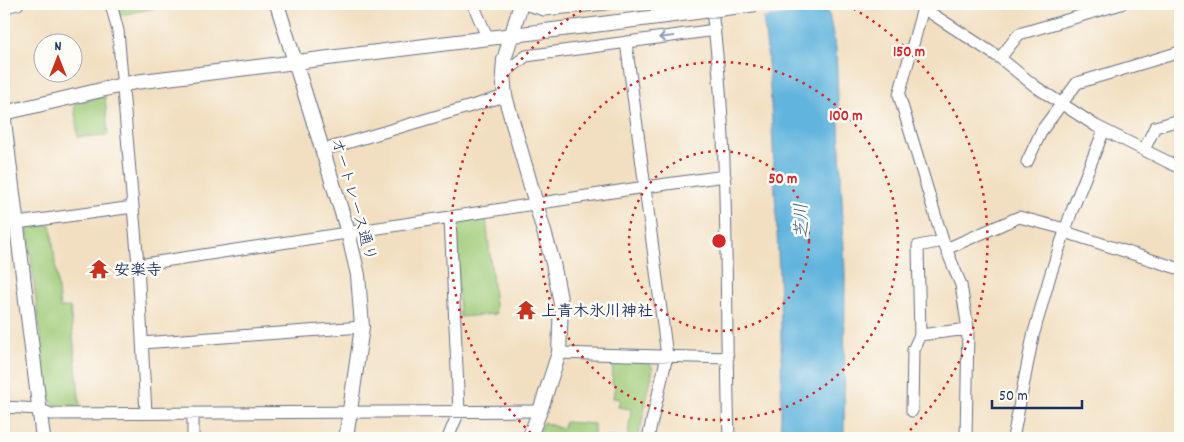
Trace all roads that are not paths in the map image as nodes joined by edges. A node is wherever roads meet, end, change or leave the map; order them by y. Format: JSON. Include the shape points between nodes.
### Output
{"nodes":[{"id":1,"x":18,"y":4,"type":"edge"},
{"id":2,"x":111,"y":4,"type":"edge"},
{"id":3,"x":277,"y":4,"type":"edge"},
{"id":4,"x":472,"y":4,"type":"edge"},
{"id":5,"x":522,"y":4,"type":"edge"},
{"id":6,"x":606,"y":4,"type":"edge"},
{"id":7,"x":711,"y":4,"type":"edge"},
{"id":8,"x":756,"y":4,"type":"edge"},
{"id":9,"x":1120,"y":4,"type":"edge"},
{"id":10,"x":922,"y":6,"type":"edge"},
{"id":11,"x":4,"y":7,"type":"edge"},
{"id":12,"x":715,"y":30,"type":"junction"},
{"id":13,"x":511,"y":36,"type":"junction"},
{"id":14,"x":488,"y":39,"type":"junction"},
{"id":15,"x":626,"y":42,"type":"junction"},
{"id":16,"x":1180,"y":52,"type":"edge"},
{"id":17,"x":1000,"y":58,"type":"junction"},
{"id":18,"x":296,"y":63,"type":"junction"},
{"id":19,"x":503,"y":74,"type":"junction"},
{"id":20,"x":122,"y":85,"type":"junction"},
{"id":21,"x":505,"y":96,"type":"junction"},
{"id":22,"x":1062,"y":104,"type":"junction"},
{"id":23,"x":4,"y":113,"type":"edge"},
{"id":24,"x":1180,"y":120,"type":"edge"},
{"id":25,"x":4,"y":121,"type":"edge"},
{"id":26,"x":1104,"y":130,"type":"junction"},
{"id":27,"x":323,"y":150,"type":"junction"},
{"id":28,"x":1144,"y":150,"type":"junction"},
{"id":29,"x":1027,"y":162,"type":"dead end"},
{"id":30,"x":1180,"y":168,"type":"edge"},
{"id":31,"x":725,"y":176,"type":"junction"},
{"id":32,"x":645,"y":187,"type":"junction"},
{"id":33,"x":535,"y":205,"type":"junction"},
{"id":34,"x":132,"y":207,"type":"junction"},
{"id":35,"x":450,"y":218,"type":"junction"},
{"id":36,"x":17,"y":223,"type":"junction"},
{"id":37,"x":1065,"y":230,"type":"junction"},
{"id":38,"x":348,"y":232,"type":"junction"},
{"id":39,"x":944,"y":245,"type":"junction"},
{"id":40,"x":138,"y":265,"type":"junction"},
{"id":41,"x":1180,"y":269,"type":"edge"},
{"id":42,"x":362,"y":327,"type":"junction"},
{"id":43,"x":968,"y":329,"type":"junction"},
{"id":44,"x":920,"y":335,"type":"junction"},
{"id":45,"x":142,"y":343,"type":"junction"},
{"id":46,"x":559,"y":353,"type":"junction"},
{"id":47,"x":667,"y":356,"type":"junction"},
{"id":48,"x":728,"y":358,"type":"junction"},
{"id":49,"x":4,"y":407,"type":"edge"},
{"id":50,"x":39,"y":410,"type":"junction"},
{"id":51,"x":459,"y":411,"type":"junction"},
{"id":52,"x":540,"y":411,"type":"junction"},
{"id":53,"x":912,"y":411,"type":"dead end"},
{"id":54,"x":350,"y":412,"type":"junction"},
{"id":55,"x":146,"y":413,"type":"junction"},
{"id":56,"x":193,"y":413,"type":"junction"},
{"id":57,"x":43,"y":438,"type":"edge"},
{"id":58,"x":193,"y":438,"type":"edge"},
{"id":59,"x":346,"y":438,"type":"edge"},
{"id":60,"x":448,"y":438,"type":"edge"},
{"id":61,"x":529,"y":438,"type":"edge"},
{"id":62,"x":648,"y":438,"type":"edge"},
{"id":63,"x":729,"y":438,"type":"edge"},
{"id":64,"x":966,"y":438,"type":"edge"},
{"id":65,"x":1013,"y":438,"type":"edge"}],
"edges":[{"from":1,"to":11,"type":"street"},
{"from":2,"to":20,"type":"street","via":[[118,31]]},
{"from":3,"to":18,"type":"street","name":"オートレース通り"},
{"from":4,"to":14,"type":"street"},
{"from":5,"to":6,"type":"street","via":[[544,10]]},
{"from":5,"to":13,"type":"street"},
{"from":7,"to":12,"type":"street"},
{"from":8,"to":13,"type":"street","bridge":true},
{"from":9,"to":17,"type":"street","via":[[1019,34]]},
{"from":10,"to":17,"type":"street"},
{"from":10,"to":39,"type":"street","via":[[899,95]]},
{"from":12,"to":15,"type":"street","one_way":true},
{"from":12,"to":31,"type":"street"},
{"from":13,"to":14,"type":"street"},
{"from":13,"to":19,"type":"street"},
{"from":14,"to":18,"type":"street"},
{"from":15,"to":19,"type":"street","via":[[526,56]]},
{"from":15,"to":32,"type":"street"},
{"from":16,"to":22,"type":"street","via":[[1076,83]]},
{"from":17,"to":22,"type":"street"},
{"from":18,"to":20,"type":"street"},
{"from":18,"to":27,"type":"street","name":"オートレース通り"},
{"from":19,"to":21,"type":"street"},
{"from":20,"to":23,"type":"street"},
{"from":20,"to":34,"type":"street"},
{"from":21,"to":27,"type":"street"},
{"from":21,"to":33,"type":"street"},
{"from":22,"to":26,"type":"street"},
{"from":22,"to":29,"type":"street","via":[[1042,130]]},
{"from":24,"to":28,"type":"street","via":[[1154,127]]},
{"from":25,"to":36,"type":"street"},
{"from":26,"to":28,"type":"street"},
{"from":26,"to":37,"type":"street"},
{"from":27,"to":38,"type":"street","name":"オートレース通り"},
{"from":28,"to":30,"type":"street"},
{"from":31,"to":32,"type":"street"},
{"from":31,"to":48,"type":"street"},
{"from":32,"to":33,"type":"street"},
{"from":32,"to":47,"type":"street"},
{"from":33,"to":35,"type":"street"},
{"from":33,"to":46,"type":"street","via":[[561,304]]},
{"from":34,"to":36,"type":"street"},
{"from":34,"to":40,"type":"street"},
{"from":35,"to":38,"type":"street"},
{"from":35,"to":51,"type":"street"},
{"from":36,"to":50,"type":"street"},
{"from":37,"to":39,"type":"street","via":[[1019,217],[985,233]]},
{"from":37,"to":41,"type":"street"},
{"from":37,"to":65,"type":"street","via":[[1033,336]]},
{"from":38,"to":40,"type":"street"},
{"from":38,"to":42,"type":"street","name":"オートレース通り","via":[[358,275]]},
{"from":39,"to":43,"type":"street","via":[[961,285]]},
{"from":39,"to":44,"type":"street","via":[[918,246]]},
{"from":40,"to":45,"type":"street"},
{"from":42,"to":45,"type":"street"},
{"from":42,"to":54,"type":"street","name":"オートレース通り"},
{"from":43,"to":44,"type":"street"},
{"from":43,"to":64,"type":"street"},
{"from":44,"to":53,"type":"street","via":[[913,350]]},
{"from":45,"to":55,"type":"street"},
{"from":46,"to":47,"type":"street"},
{"from":46,"to":52,"type":"street"},
{"from":47,"to":48,"type":"street"},
{"from":47,"to":62,"type":"street"},
{"from":48,"to":63,"type":"street"},
{"from":49,"to":50,"type":"street"},
{"from":50,"to":55,"type":"street","via":[[51,414]]},
{"from":50,"to":57,"type":"street"},
{"from":51,"to":52,"type":"street"},
{"from":51,"to":54,"type":"street"},
{"from":51,"to":60,"type":"street"},
{"from":52,"to":61,"type":"street"},
{"from":54,"to":56,"type":"street"},
{"from":54,"to":59,"type":"street","name":"オートレース通り"},
{"from":55,"to":56,"type":"street"},
{"from":56,"to":58,"type":"street"}]}
